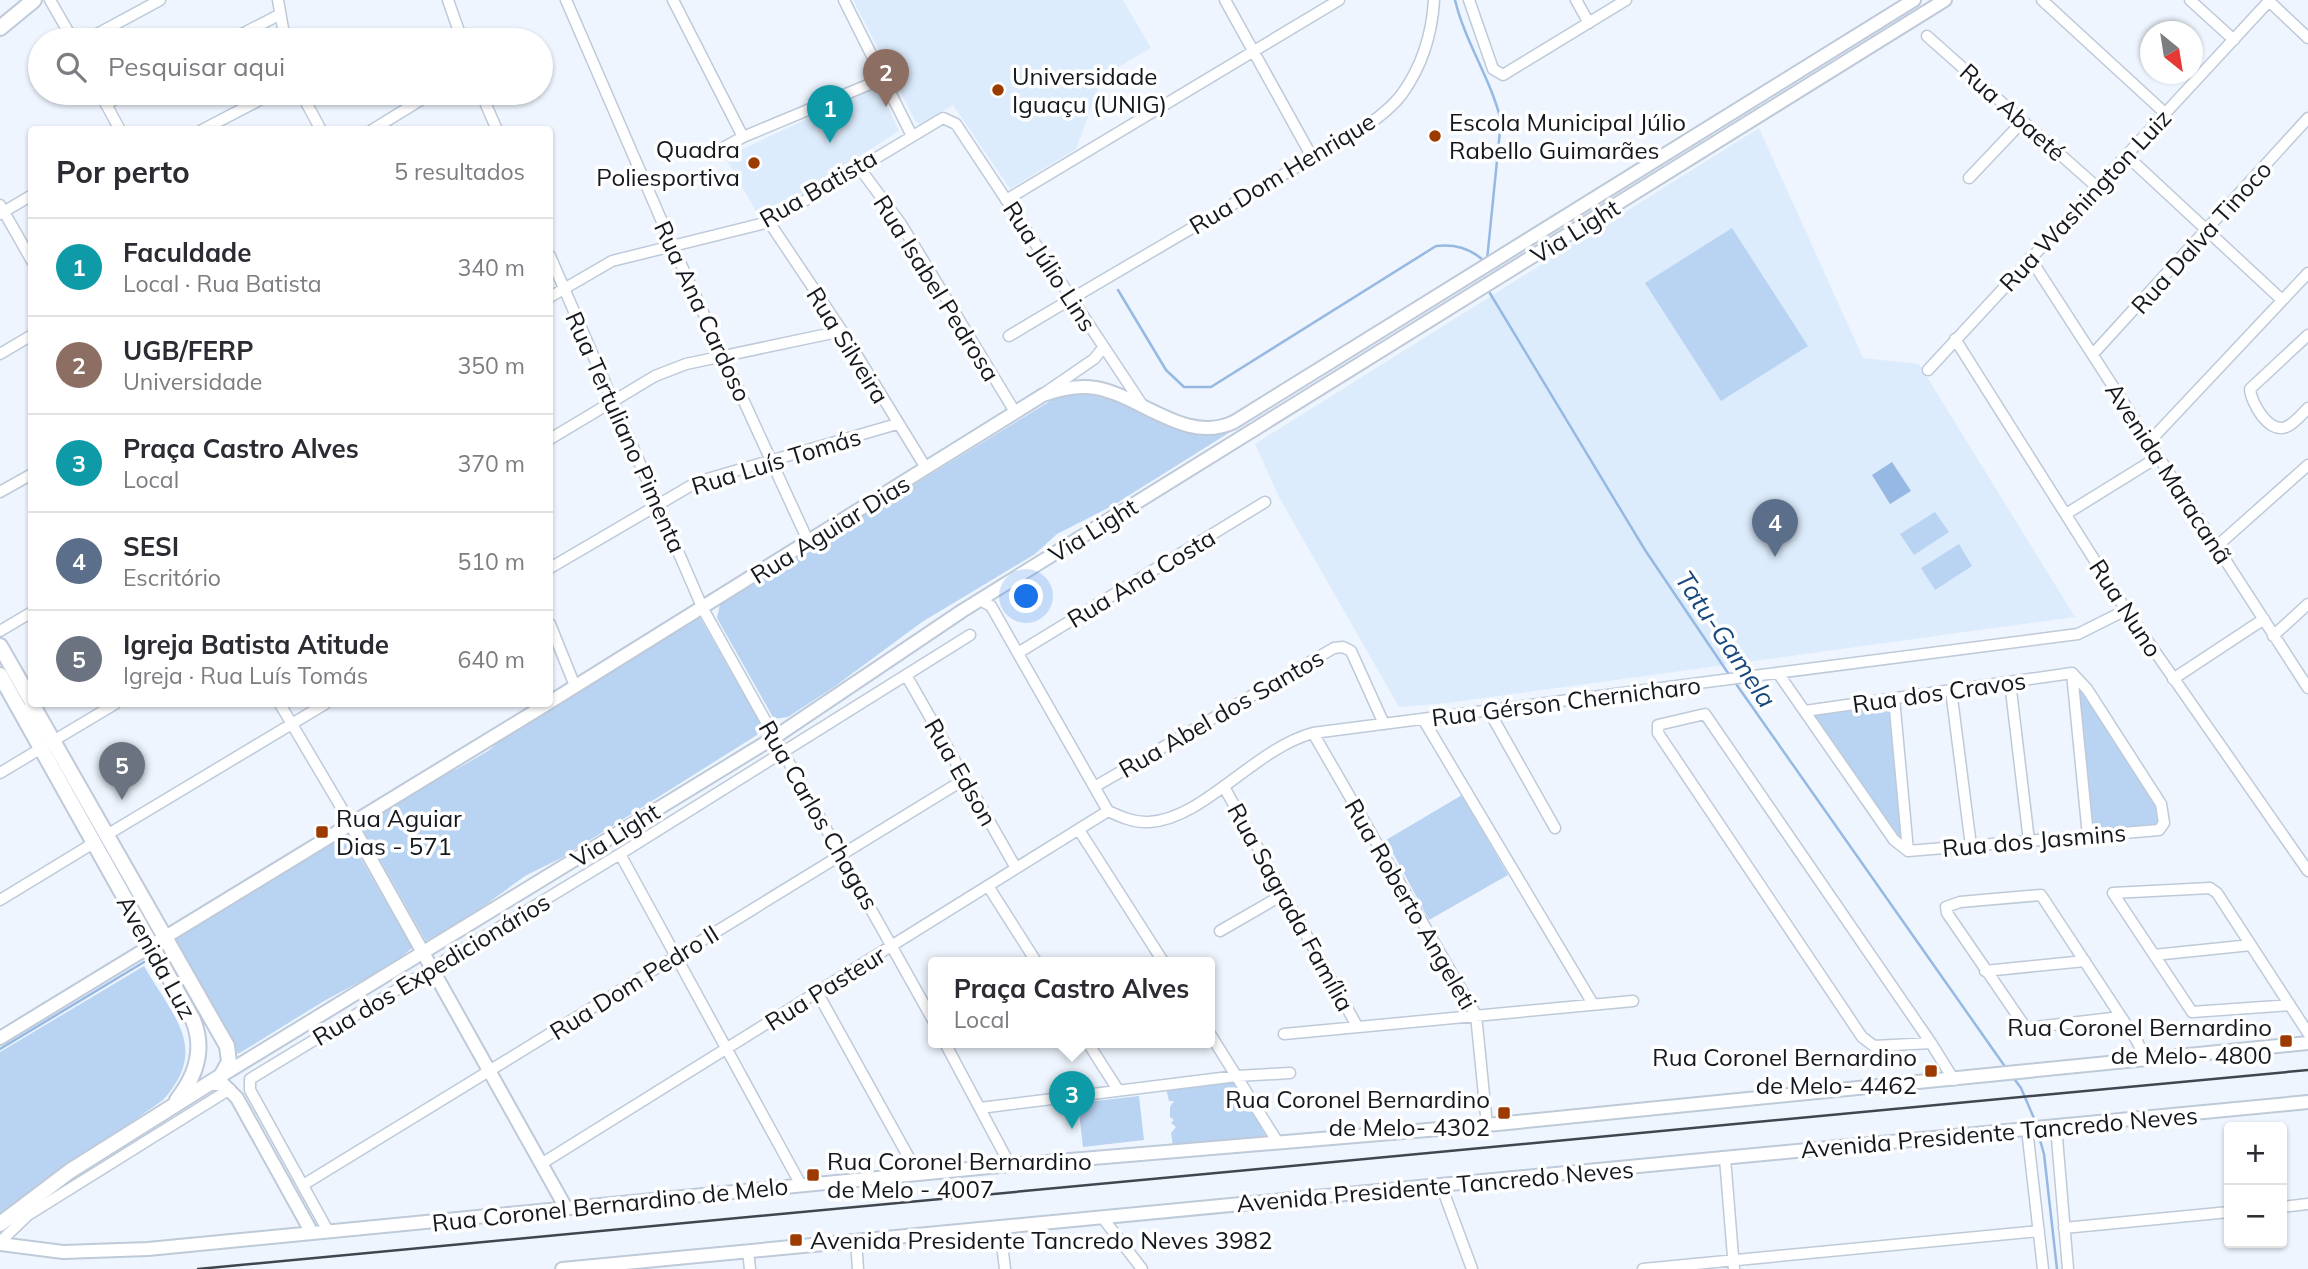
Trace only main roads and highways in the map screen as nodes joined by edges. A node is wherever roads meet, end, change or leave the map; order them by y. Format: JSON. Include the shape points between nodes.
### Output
{"nodes":[{"id":1,"x":33,"y":0,"type":"edge"},
{"id":2,"x":1914,"y":0,"type":"edge"},
{"id":3,"x":1945,"y":0,"type":"edge"},
{"id":4,"x":0,"y":28,"type":"edge"},
{"id":5,"x":1043,"y":395,"type":"joint"},
{"id":6,"x":0,"y":646,"type":"edge"},
{"id":7,"x":0,"y":675,"type":"edge"},
{"id":8,"x":28,"y":696,"type":"edge"},
{"id":9,"x":553,"y":700,"type":"edge"},
{"id":10,"x":33,"y":707,"type":"edge"},
{"id":11,"x":541,"y":707,"type":"edge"},
{"id":12,"x":47,"y":745,"type":"junction"},
{"id":13,"x":351,"y":824,"type":"junction"},
{"id":14,"x":99,"y":840,"type":"junction"},
{"id":15,"x":165,"y":936,"type":"junction"},
{"id":16,"x":152,"y":945,"type":"junction"},
{"id":17,"x":423,"y":953,"type":"junction"},
{"id":18,"x":0,"y":1038,"type":"edge"},
{"id":19,"x":2308,"y":1044,"type":"edge"},
{"id":20,"x":221,"y":1076,"type":"junction"},
{"id":21,"x":207,"y":1084,"type":"junction"},
{"id":22,"x":2308,"y":1102,"type":"edge"},
{"id":23,"x":169,"y":1109,"type":"junction"},
{"id":24,"x":566,"y":1208,"type":"junction"},
{"id":25,"x":0,"y":1224,"type":"edge"},
{"id":26,"x":313,"y":1233,"type":"junction"},
{"id":27,"x":0,"y":1243,"type":"edge"},
{"id":28,"x":659,"y":1264,"type":"edge"},
{"id":29,"x":589,"y":1268,"type":"edge"},
{"id":30,"x":562,"y":1269,"type":"edge"}],
"edges":[{"from":1,"to":4,"type":"main road"},
{"from":2,"to":5,"type":"main road","name":"Via Light","via":[[1229,424],[1194,427],[1091,387]]},
{"from":3,"to":17,"type":"main road","name":"Via Light","via":[[980,600],[775,737]]},
{"from":5,"to":9,"type":"main road","name":"Rua Aguiar Dias"},
{"from":6,"to":8,"type":"main road","name":"Avenida Luz"},
{"from":7,"to":12,"type":"main road","name":"Avenida Luz"},
{"from":10,"to":12,"type":"main road","name":"Avenida Luz"},
{"from":11,"to":13,"type":"main road","name":"Rua Aguiar Dias"},
{"from":12,"to":14,"type":"main road","name":"Avenida Luz"},
{"from":13,"to":15,"type":"main road","name":"Rua Aguiar Dias"},
{"from":13,"to":17,"type":"main road"},
{"from":14,"to":15,"type":"main road","name":"Avenida Luz"},
{"from":14,"to":16,"type":"main road","name":"Avenida Luz"},
{"from":15,"to":16,"type":"main road","name":"Rua Aguiar Dias"},
{"from":15,"to":20,"type":"main road","name":"Avenida Luz","via":[[228,1049],[228,1065]]},
{"from":16,"to":18,"type":"main road","name":"Rua Aguiar Dias"},
{"from":16,"to":23,"type":"main road","name":"Avenida Luz","via":[[193,1020],[200,1044],[191,1079]]},
{"from":17,"to":20,"type":"main road","name":"Via Light"},
{"from":17,"to":24,"type":"main road"},
{"from":19,"to":24,"type":"main road","name":"Rua Coronel Bernardino de Melo","via":[[1488,1125]]},
{"from":20,"to":21,"type":"main road","name":"Via Light"},
{"from":21,"to":23,"type":"main road"},
{"from":21,"to":26,"type":"main road","via":[[219,1083],[230,1089]]},
{"from":22,"to":28,"type":"main road","name":"Avenida Presidente Tancredo Neves","via":[[748,1251]]},
{"from":23,"to":25,"type":"main road","via":[[47,1186]]},
{"from":24,"to":26,"type":"main road","name":"Rua Coronel Bernardino de Melo"},
{"from":26,"to":27,"type":"main road","name":"Rua Coronel Bernardino de Melo","via":[[99,1251],[36,1250]]},
{"from":28,"to":29,"type":"main road","name":"Avenida Presidente Tancredo Neves"},
{"from":29,"to":30,"type":"main road","name":"Avenida Presidente Tancredo Neves"}]}
